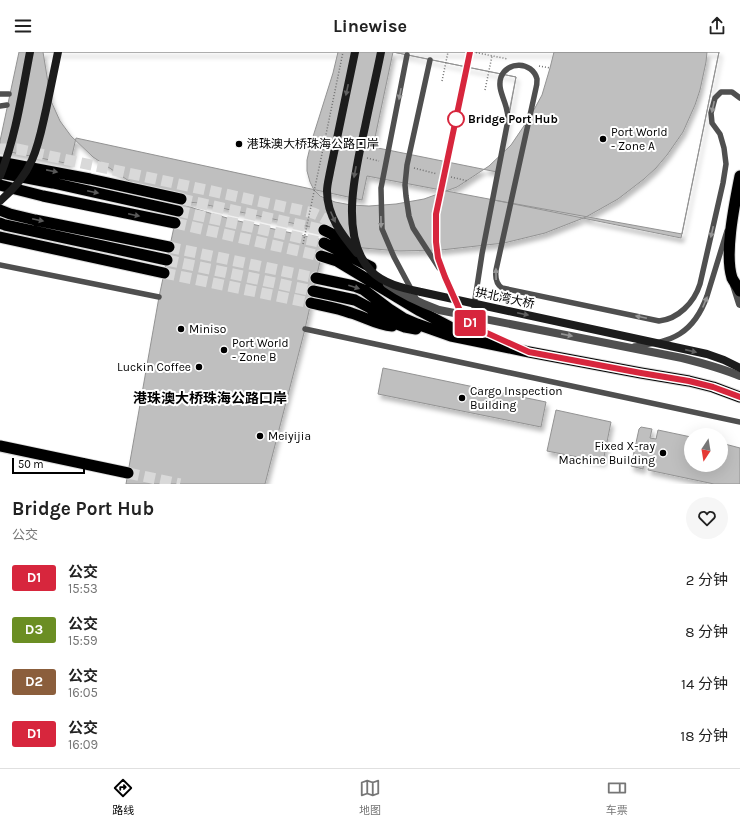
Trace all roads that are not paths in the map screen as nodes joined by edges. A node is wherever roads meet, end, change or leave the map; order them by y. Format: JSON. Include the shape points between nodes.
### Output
{"nodes":[{"id":1,"x":30,"y":52,"type":"edge"},
{"id":2,"x":58,"y":52,"type":"edge"},
{"id":3,"x":355,"y":52,"type":"edge"},
{"id":4,"x":381,"y":52,"type":"edge"},
{"id":5,"x":407,"y":55,"type":"dead end"},
{"id":6,"x":430,"y":60,"type":"dead end"},
{"id":7,"x":467,"y":68,"type":"dead end"},
{"id":8,"x":0,"y":94,"type":"edge"},
{"id":9,"x":8,"y":94,"type":"dead end"},
{"id":10,"x":740,"y":98,"type":"edge"},
{"id":11,"x":7,"y":105,"type":"dead end"},
{"id":12,"x":0,"y":106,"type":"edge"},
{"id":13,"x":0,"y":162,"type":"edge"},
{"id":14,"x":0,"y":174,"type":"edge"},
{"id":15,"x":740,"y":176,"type":"edge"},
{"id":16,"x":0,"y":185,"type":"edge"},
{"id":17,"x":181,"y":200,"type":"tunnel mouth"},
{"id":18,"x":0,"y":201,"type":"edge"},
{"id":19,"x":734,"y":208,"type":"junction"},
{"id":20,"x":0,"y":210,"type":"edge"},
{"id":21,"x":178,"y":211,"type":"tunnel mouth"},
{"id":22,"x":0,"y":223,"type":"edge"},
{"id":23,"x":174,"y":223,"type":"tunnel mouth"},
{"id":24,"x":324,"y":230,"type":"tunnel mouth"},
{"id":25,"x":0,"y":237,"type":"edge"},
{"id":26,"x":324,"y":243,"type":"tunnel mouth"},
{"id":27,"x":169,"y":247,"type":"tunnel mouth"},
{"id":28,"x":359,"y":255,"type":"junction"},
{"id":29,"x":321,"y":256,"type":"tunnel mouth"},
{"id":30,"x":167,"y":260,"type":"tunnel mouth"},
{"id":31,"x":0,"y":265,"type":"edge"},
{"id":32,"x":370,"y":267,"type":"junction"},
{"id":33,"x":164,"y":273,"type":"tunnel mouth"},
{"id":34,"x":445,"y":277,"type":"junction"},
{"id":35,"x":316,"y":278,"type":"tunnel mouth"},
{"id":36,"x":732,"y":278,"type":"junction"},
{"id":37,"x":383,"y":281,"type":"junction"},
{"id":38,"x":313,"y":291,"type":"tunnel mouth"},
{"id":39,"x":740,"y":291,"type":"edge"},
{"id":40,"x":159,"y":297,"type":"dead end"},
{"id":41,"x":311,"y":303,"type":"tunnel mouth"},
{"id":42,"x":740,"y":304,"type":"edge"},
{"id":43,"x":420,"y":306,"type":"junction"},
{"id":44,"x":405,"y":327,"type":"junction"},
{"id":45,"x":305,"y":329,"type":"dead end"},
{"id":46,"x":454,"y":333,"type":"junction"},
{"id":47,"x":491,"y":335,"type":"junction"},
{"id":48,"x":628,"y":347,"type":"junction"},
{"id":49,"x":529,"y":352,"type":"junction"},
{"id":50,"x":740,"y":368,"type":"edge"},
{"id":51,"x":740,"y":376,"type":"edge"},
{"id":52,"x":740,"y":397,"type":"edge"},
{"id":53,"x":740,"y":422,"type":"edge"},
{"id":54,"x":0,"y":446,"type":"edge"},
{"id":55,"x":128,"y":473,"type":"tunnel mouth"}],
"edges":[{"from":1,"to":14,"type":"main road","bridge":true,"via":[[8,155]]},
{"from":2,"to":18,"type":"main road","bridge":true,"via":[[32,161],[20,180]]},
{"from":3,"to":28,"type":"main road","one_way":true,"bridge":true,"via":[[327,191],[336,223]]},
{"from":4,"to":28,"type":"main road","name":"拱北湾大桥","one_way":true,"bridge":true,"via":[[354,177],[352,220]]},
{"from":5,"to":43,"type":"lane","one_way":true,"via":[[381,188],[382,229]]},
{"from":6,"to":34,"type":"lane","via":[[405,185],[413,228]]},
{"from":7,"to":34,"type":"lane","via":[[436,214],[438,258]]},
{"from":8,"to":9,"type":"lane"},
{"from":10,"to":47,"type":"lane","one_way":true,"via":[[732,92],[721,92],[715,98],[711,114],[712,123],[720,134],[726,164],[698,292],[676,316],[658,321],[502,288],[496,281],[496,270],[537,79],[533,72],[519,64],[506,69],[500,88],[508,120],[474,306],[475,318]]},
{"from":11,"to":12,"type":"lane"},
{"from":13,"to":17,"type":"highway","one_way":true},
{"from":14,"to":21,"type":"highway","one_way":true},
{"from":15,"to":19,"type":"highway"},
{"from":16,"to":23,"type":"highway","one_way":true},
{"from":19,"to":36,"type":"highway","via":[[730,242]]},
{"from":48,"to":19,"type":"lane","one_way":true,"via":[[668,340],[680,334],[698,316],[704,305]]},
{"from":20,"to":27,"type":"highway","one_way":true,"via":[[35,220]]},
{"from":22,"to":30,"type":"highway"},
{"from":24,"to":32,"type":"highway"},
{"from":25,"to":33,"type":"highway"},
{"from":26,"to":32,"type":"highway"},
{"from":28,"to":37,"type":"main road","name":"拱北湾大桥","bridge":true,"via":[[371,271]]},
{"from":29,"to":46,"type":"highway","via":[[337,261]]},
{"from":31,"to":40,"type":"lane"},
{"from":32,"to":43,"type":"highway"},
{"from":34,"to":47,"type":"lane","via":[[461,313],[468,322]]},
{"from":35,"to":46,"type":"highway","one_way":true,"via":[[354,286],[364,290],[403,318],[424,327]]},
{"from":36,"to":39,"type":"highway"},
{"from":36,"to":42,"type":"street"},
{"from":37,"to":48,"type":"street","one_way":true,"bridge":true,"via":[[411,299],[440,310]]},
{"from":37,"to":50,"type":"main road","name":"拱北湾大桥","one_way":true,"bridge":true,"via":[[421,292],[707,354]]},
{"from":38,"to":44,"type":"highway","via":[[355,300],[387,320]]},
{"from":41,"to":44,"type":"highway","via":[[350,312],[384,326]]},
{"from":43,"to":46,"type":"highway"},
{"from":44,"to":46,"type":"highway"},
{"from":45,"to":53,"type":"lane"},
{"from":46,"to":49,"type":"highway","via":[[471,340]]},
{"from":47,"to":49,"type":"lane"},
{"from":48,"to":51,"type":"street","bridge":true,"via":[[704,364]]},
{"from":49,"to":52,"type":"highway","via":[[689,381]]},
{"from":54,"to":55,"type":"highway"}]}
